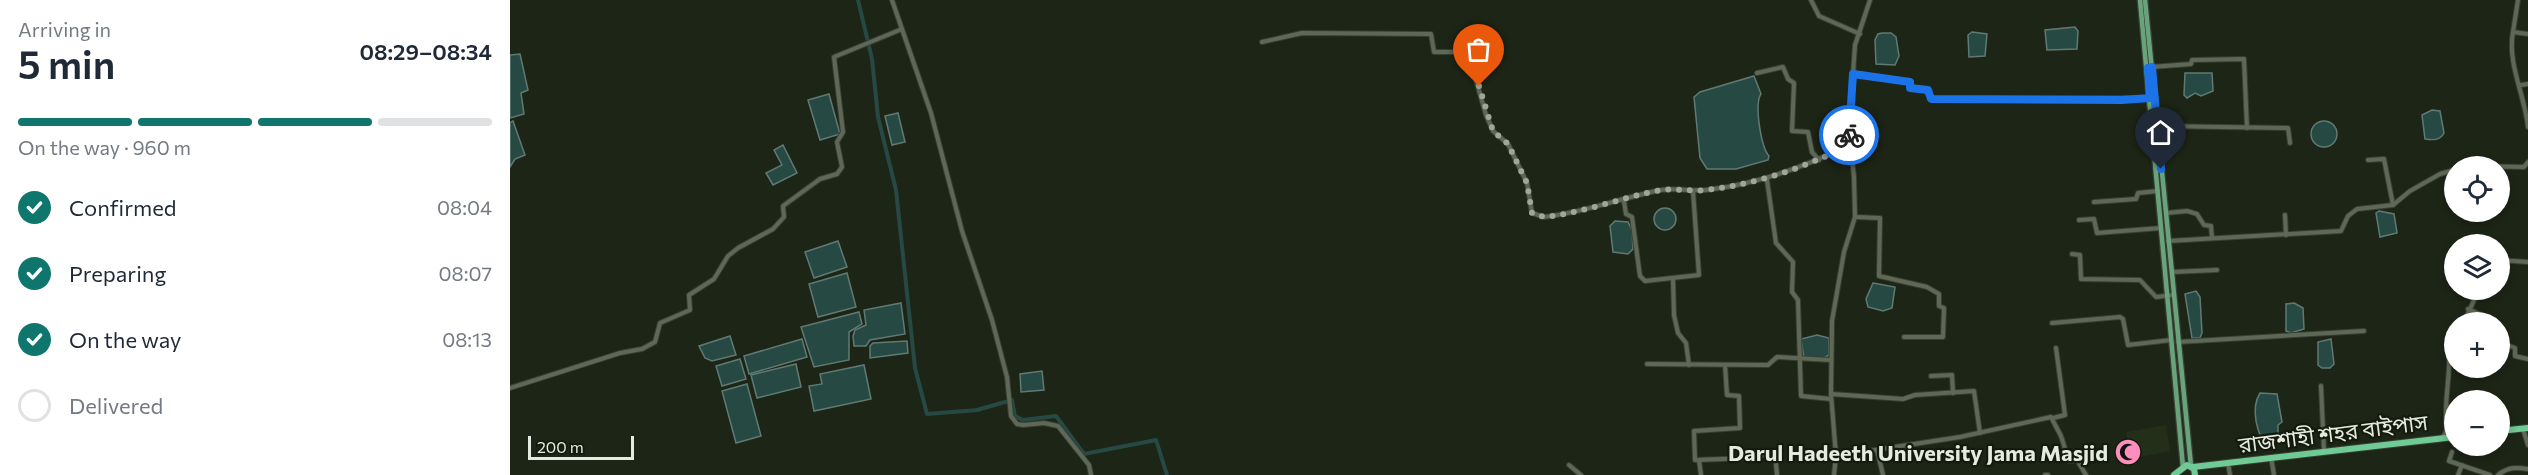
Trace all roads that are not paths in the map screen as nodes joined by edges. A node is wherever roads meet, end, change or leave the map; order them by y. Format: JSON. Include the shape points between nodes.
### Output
{"nodes":[{"id":1,"x":892,"y":0,"type":"edge"},
{"id":2,"x":1811,"y":0,"type":"edge"},
{"id":3,"x":1870,"y":0,"type":"edge"},
{"id":4,"x":2140,"y":0,"type":"edge"},
{"id":5,"x":2145,"y":0,"type":"edge"},
{"id":6,"x":2518,"y":0,"type":"edge"},
{"id":7,"x":902,"y":29,"type":"junction"},
{"id":8,"x":2513,"y":32,"type":"junction"},
{"id":9,"x":1860,"y":34,"type":"junction"},
{"id":10,"x":2528,"y":34,"type":"edge"},
{"id":11,"x":1262,"y":42,"type":"dead end"},
{"id":12,"x":2150,"y":67,"type":"junction"},
{"id":13,"x":1757,"y":73,"type":"dead end"},
{"id":14,"x":1853,"y":74,"type":"junction"},
{"id":15,"x":2528,"y":84,"type":"edge"},
{"id":16,"x":2521,"y":85,"type":"junction"},
{"id":17,"x":2150,"y":98,"type":"junction"},
{"id":18,"x":2157,"y":126,"type":"junction"},
{"id":19,"x":2528,"y":127,"type":"edge"},
{"id":20,"x":2247,"y":128,"type":"junction"},
{"id":21,"x":2290,"y":143,"type":"dead end"},
{"id":22,"x":1850,"y":145,"type":"junction"},
{"id":23,"x":1819,"y":160,"type":"junction"},
{"id":24,"x":2368,"y":160,"type":"dead end"},
{"id":25,"x":2528,"y":162,"type":"edge"},
{"id":26,"x":2510,"y":167,"type":"edge"},
{"id":27,"x":2444,"y":173,"type":"edge"},
{"id":28,"x":1767,"y":180,"type":"junction"},
{"id":29,"x":1692,"y":191,"type":"junction"},
{"id":30,"x":2158,"y":191,"type":"junction"},
{"id":31,"x":1624,"y":201,"type":"junction"},
{"id":32,"x":2094,"y":202,"type":"dead end"},
{"id":33,"x":2393,"y":205,"type":"junction"},
{"id":34,"x":2165,"y":213,"type":"junction"},
{"id":35,"x":2285,"y":215,"type":"dead end"},
{"id":36,"x":1855,"y":217,"type":"junction"},
{"id":37,"x":2079,"y":220,"type":"dead end"},
{"id":38,"x":2162,"y":228,"type":"junction"},
{"id":39,"x":2286,"y":235,"type":"junction"},
{"id":40,"x":2212,"y":238,"type":"junction"},
{"id":41,"x":2168,"y":241,"type":"junction"},
{"id":42,"x":2072,"y":254,"type":"dead end"},
{"id":43,"x":2510,"y":261,"type":"edge"},
{"id":44,"x":2528,"y":262,"type":"edge"},
{"id":45,"x":2217,"y":270,"type":"dead end"},
{"id":46,"x":2171,"y":272,"type":"junction"},
{"id":47,"x":1673,"y":278,"type":"junction"},
{"id":48,"x":2170,"y":296,"type":"junction"},
{"id":49,"x":2474,"y":300,"type":"edge"},
{"id":50,"x":2468,"y":309,"type":"junction"},
{"id":51,"x":2468,"y":312,"type":"edge"},
{"id":52,"x":2475,"y":312,"type":"edge"},
{"id":53,"x":2052,"y":322,"type":"dead end"},
{"id":54,"x":2364,"y":331,"type":"dead end"},
{"id":55,"x":1904,"y":337,"type":"dead end"},
{"id":56,"x":2175,"y":341,"type":"junction"},
{"id":57,"x":2510,"y":346,"type":"edge"},
{"id":58,"x":2056,"y":348,"type":"dead end"},
{"id":59,"x":2528,"y":359,"type":"edge"},
{"id":60,"x":1799,"y":360,"type":"junction"},
{"id":61,"x":1830,"y":360,"type":"junction"},
{"id":62,"x":1647,"y":364,"type":"dead end"},
{"id":63,"x":1689,"y":364,"type":"junction"},
{"id":64,"x":1725,"y":365,"type":"junction"},
{"id":65,"x":1931,"y":376,"type":"dead end"},
{"id":66,"x":2450,"y":378,"type":"edge"},
{"id":67,"x":2320,"y":386,"type":"dead end"},
{"id":68,"x":510,"y":388,"type":"edge"},
{"id":69,"x":1953,"y":393,"type":"junction"},
{"id":70,"x":1831,"y":397,"type":"junction"},
{"id":71,"x":2053,"y":418,"type":"junction"},
{"id":72,"x":2525,"y":428,"type":"edge"},
{"id":73,"x":2510,"y":430,"type":"edge"},
{"id":74,"x":1980,"y":433,"type":"junction"},
{"id":75,"x":2443,"y":438,"type":"joint"},
{"id":76,"x":2528,"y":445,"type":"edge"},
{"id":77,"x":1877,"y":450,"type":"junction"},
{"id":78,"x":2324,"y":451,"type":"junction"},
{"id":79,"x":1836,"y":456,"type":"junction"},
{"id":80,"x":2271,"y":456,"type":"junction"},
{"id":81,"x":2451,"y":456,"type":"edge"},
{"id":82,"x":1699,"y":460,"type":"junction"},
{"id":83,"x":2228,"y":463,"type":"junction"},
{"id":84,"x":1569,"y":465,"type":"dead end"},
{"id":85,"x":2217,"y":465,"type":"junction"},
{"id":86,"x":2462,"y":465,"type":"junction"},
{"id":87,"x":2192,"y":466,"type":"junction"},
{"id":88,"x":2528,"y":469,"type":"edge"},
{"id":89,"x":2179,"y":472,"type":"edge"},
{"id":90,"x":1091,"y":475,"type":"edge"},
{"id":91,"x":1581,"y":475,"type":"edge"},
{"id":92,"x":1701,"y":475,"type":"edge"},
{"id":93,"x":1777,"y":475,"type":"edge"},
{"id":94,"x":1834,"y":475,"type":"edge"},
{"id":95,"x":1883,"y":475,"type":"edge"},
{"id":96,"x":2086,"y":475,"type":"edge"},
{"id":97,"x":2196,"y":475,"type":"edge"},
{"id":98,"x":2230,"y":475,"type":"edge"},
{"id":99,"x":2274,"y":475,"type":"edge"},
{"id":100,"x":2458,"y":475,"type":"edge"},
{"id":101,"x":2490,"y":475,"type":"edge"},
{"id":102,"x":2498,"y":475,"type":"edge"}],
"edges":[{"from":1,"to":7,"type":"street"},
{"from":2,"to":9,"type":"street","via":[[1819,16]]},
{"from":3,"to":9,"type":"street"},
{"from":4,"to":12,"type":"main road"},
{"from":5,"to":12,"type":"main road"},
{"from":6,"to":8,"type":"street"},
{"from":7,"to":68,"type":"street","via":[[834,57],[843,132],[837,142],[842,167],[837,174],[820,179],[783,206],[784,217],[772,229],[728,256],[714,279],[688,295],[690,310],[660,323],[655,342],[642,349]]},
{"from":7,"to":90,"type":"street","via":[[992,320],[1007,377],[1011,416],[1017,424],[1058,426],[1089,465]]},
{"from":8,"to":10,"type":"street"},
{"from":8,"to":16,"type":"street","via":[[2510,48]]},
{"from":9,"to":14,"type":"street","via":[[1855,45]]},
{"from":11,"to":31,"type":"street","via":[[1302,33],[1431,34],[1434,52],[1468,52],[1486,115],[1493,131],[1508,144],[1527,183],[1532,213],[1544,217],[1561,215]]},
{"from":12,"to":17,"type":"main road"},
{"from":12,"to":18,"type":"main road"},
{"from":12,"to":20,"type":"street","via":[[2191,64],[2192,60],[2244,59]]},
{"from":13,"to":23,"type":"street","via":[[1783,67],[1794,83],[1792,131],[1808,132],[1812,153]]},
{"from":14,"to":17,"type":"street","via":[[1910,82],[1910,88],[1928,90],[1931,99]]},
{"from":14,"to":22,"type":"street"},
{"from":15,"to":16,"type":"street"},
{"from":16,"to":19,"type":"street"},
{"from":17,"to":30,"type":"main road"},
{"from":18,"to":20,"type":"street"},
{"from":18,"to":34,"type":"main road"},
{"from":20,"to":21,"type":"street","via":[[2288,128]]},
{"from":22,"to":23,"type":"street"},
{"from":22,"to":36,"type":"street"},
{"from":23,"to":28,"type":"street"},
{"from":24,"to":33,"type":"street","via":[[2384,159]]},
{"from":25,"to":26,"type":"street","via":[[2524,167]]},
{"from":27,"to":33,"type":"street"},
{"from":28,"to":29,"type":"street"},
{"from":28,"to":60,"type":"street","via":[[1776,243],[1793,262]]},
{"from":29,"to":31,"type":"street","via":[[1675,188]]},
{"from":29,"to":47,"type":"street","via":[[1700,276]]},
{"from":30,"to":32,"type":"street","via":[[2138,193],[2136,199]]},
{"from":30,"to":38,"type":"main road"},
{"from":31,"to":47,"type":"street","via":[[1626,214],[1632,217],[1640,276],[1645,281]]},
{"from":33,"to":39,"type":"street","via":[[2357,209],[2348,216],[2341,231]]},
{"from":34,"to":40,"type":"street","via":[[2197,214],[2204,225],[2211,226]]},
{"from":34,"to":41,"type":"main road"},
{"from":35,"to":39,"type":"street"},
{"from":36,"to":55,"type":"street","via":[[1880,218],[1879,276],[1939,294],[1939,306],[1944,308],[1944,337]]},
{"from":36,"to":61,"type":"street","via":[[1844,252],[1832,321]]},
{"from":37,"to":38,"type":"street","via":[[2094,219],[2097,233]]},
{"from":38,"to":48,"type":"main road"},
{"from":39,"to":40,"type":"street"},
{"from":40,"to":41,"type":"street"},
{"from":41,"to":46,"type":"main road"},
{"from":42,"to":48,"type":"street","via":[[2080,255],[2081,279],[2140,280],[2156,297]]},
{"from":43,"to":44,"type":"street"},
{"from":45,"to":46,"type":"street"},
{"from":46,"to":48,"type":"main road"},
{"from":47,"to":63,"type":"street","via":[[1674,315],[1678,333],[1686,343]]},
{"from":48,"to":56,"type":"main road"},
{"from":49,"to":50,"type":"street"},
{"from":50,"to":51,"type":"street"},
{"from":50,"to":52,"type":"street"},
{"from":53,"to":56,"type":"street","via":[[2120,317],[2128,345]]},
{"from":54,"to":56,"type":"street"},
{"from":56,"to":87,"type":"main road"},
{"from":56,"to":89,"type":"main road"},
{"from":57,"to":59,"type":"street","via":[[2515,348],[2515,356]]},
{"from":58,"to":71,"type":"street","via":[[2065,415]]},
{"from":60,"to":61,"type":"street"},
{"from":60,"to":64,"type":"street","via":[[1778,357],[1768,365]]},
{"from":60,"to":70,"type":"street","via":[[1801,396]]},
{"from":61,"to":70,"type":"street"},
{"from":62,"to":63,"type":"street"},
{"from":63,"to":64,"type":"street"},
{"from":64,"to":82,"type":"street","via":[[1727,395],[1739,396],[1740,428],[1694,431],[1695,460]]},
{"from":65,"to":69,"type":"street","via":[[1952,375]]},
{"from":66,"to":75,"type":"street","via":[[2444,411],[2448,430]]},
{"from":67,"to":78,"type":"street"},
{"from":69,"to":70,"type":"street","via":[[1884,399]]},
{"from":69,"to":74,"type":"street","via":[[1974,391]]},
{"from":70,"to":79,"type":"street"},
{"from":71,"to":74,"type":"street"},
{"from":71,"to":96,"type":"street","via":[[2069,460],[2077,460]]},
{"from":72,"to":73,"type":"highway"},
{"from":72,"to":76,"type":"street"},
{"from":74,"to":77,"type":"street"},
{"from":75,"to":78,"type":"highway","name":"রাজশাহী শহর বাইপাস"},
{"from":77,"to":79,"type":"street"},
{"from":77,"to":95,"type":"street"},
{"from":78,"to":80,"type":"highway","name":"রাজশাহী শহর বাইপাস"},
{"from":79,"to":94,"type":"street"},
{"from":80,"to":83,"type":"highway","name":"রাজশাহী শহর বাইপাস"},
{"from":80,"to":99,"type":"street"},
{"from":81,"to":86,"type":"street","via":[[2450,462]]},
{"from":82,"to":92,"type":"street"},
{"from":82,"to":93,"type":"street","via":[[1775,453]]},
{"from":83,"to":85,"type":"highway","name":"রাজশাহী শহর বাইপাস"},
{"from":83,"to":98,"type":"street"},
{"from":84,"to":91,"type":"street"},
{"from":85,"to":87,"type":"highway"},
{"from":85,"to":97,"type":"highway"},
{"from":86,"to":100,"type":"street"},
{"from":86,"to":101,"type":"street"},
{"from":87,"to":89,"type":"highway"},
{"from":87,"to":97,"type":"highway"},
{"from":88,"to":102,"type":"street","via":[[2514,467]]}]}
